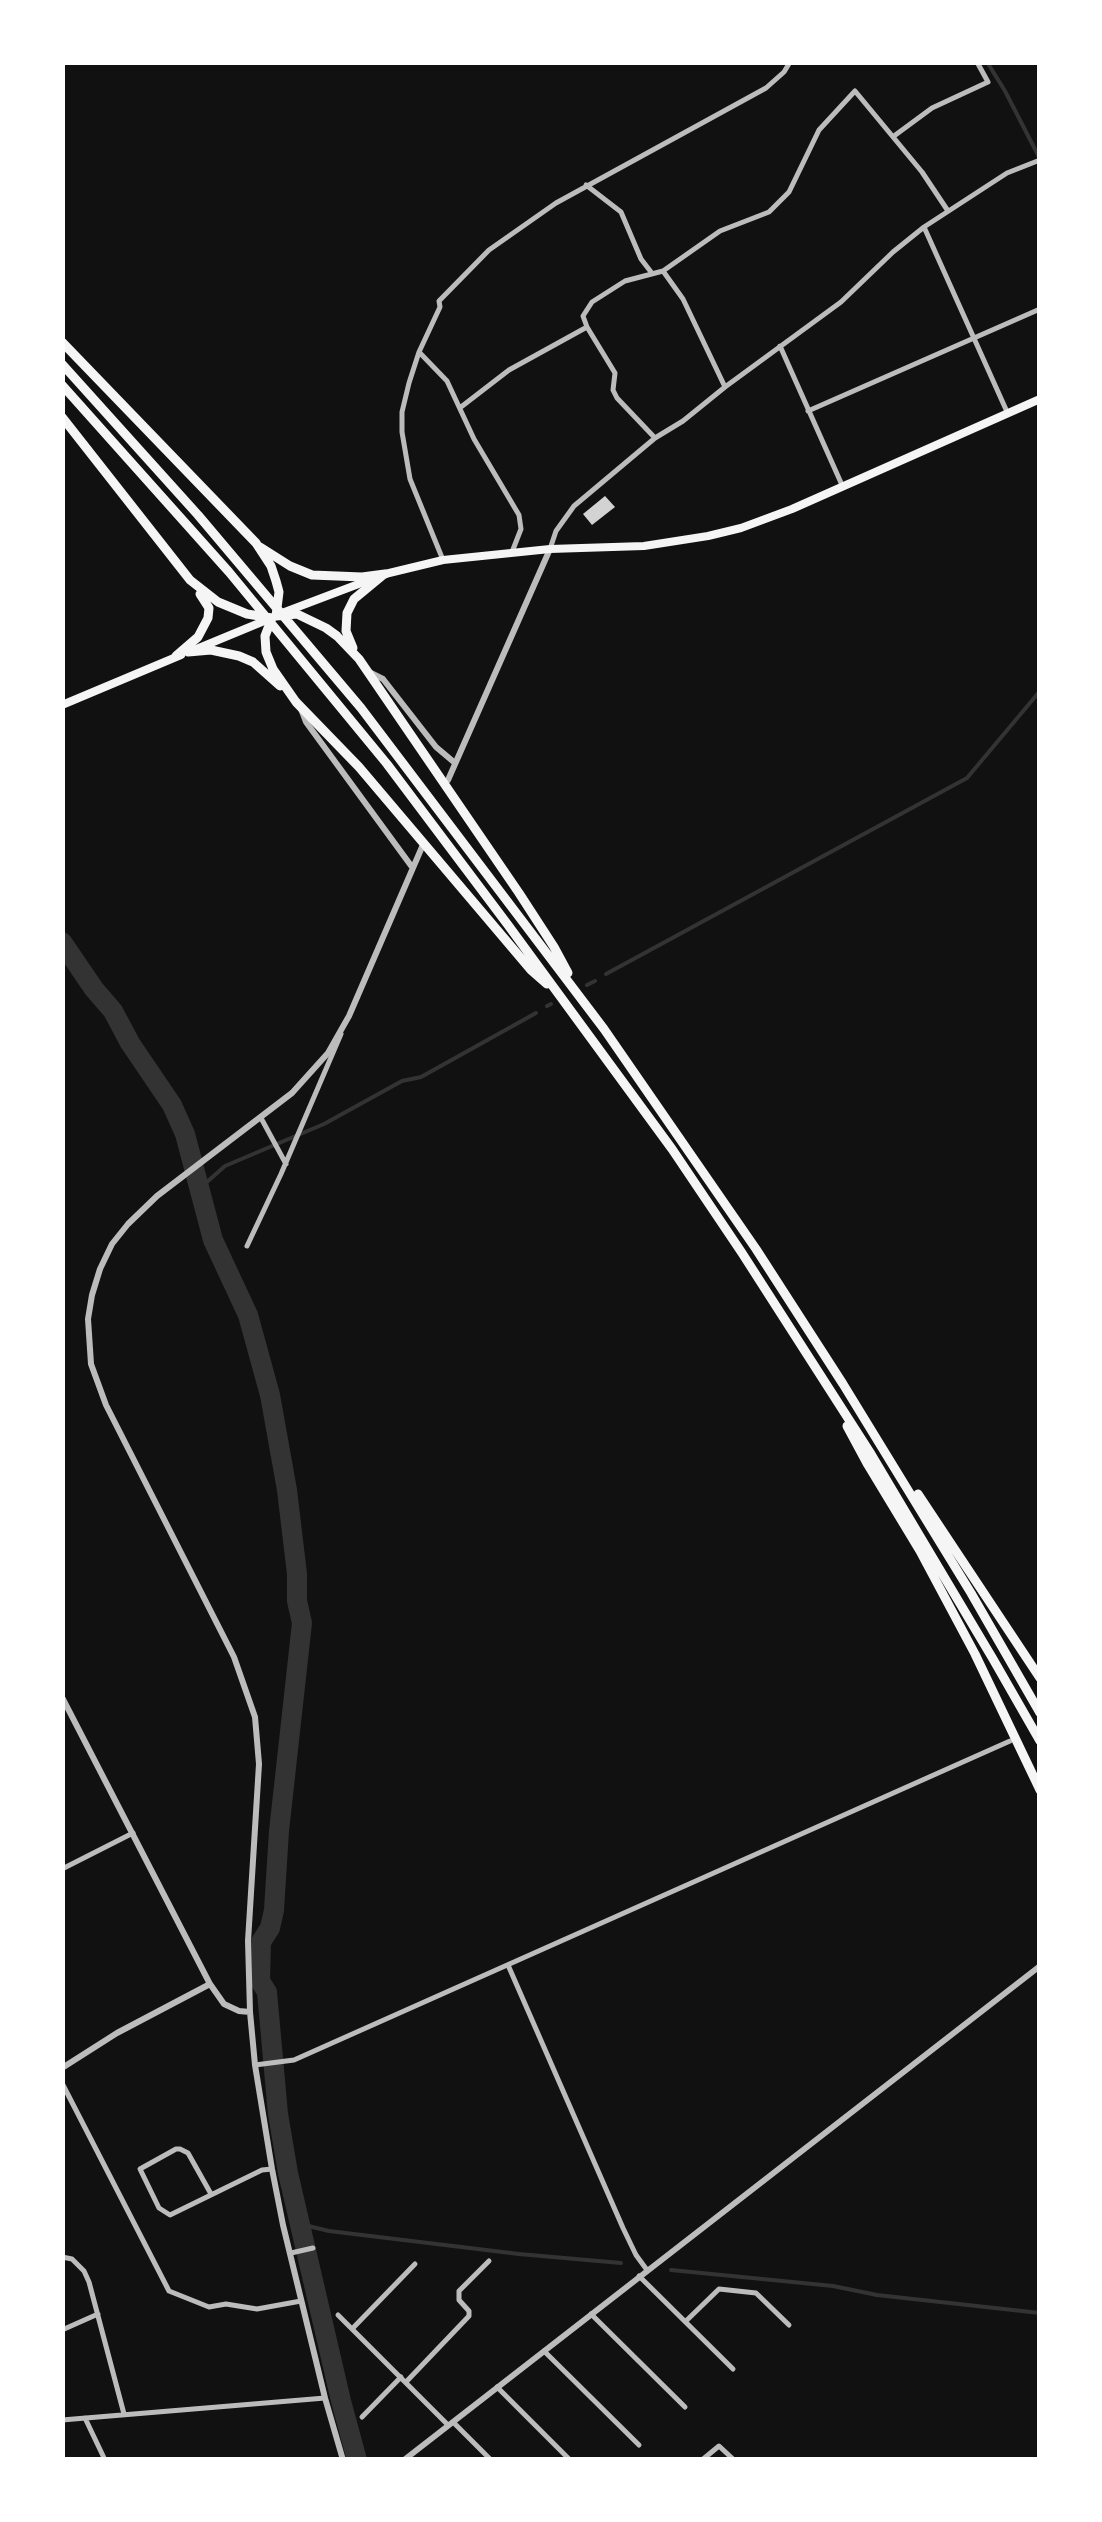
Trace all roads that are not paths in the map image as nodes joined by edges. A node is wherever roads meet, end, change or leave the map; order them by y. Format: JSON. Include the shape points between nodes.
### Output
{"nodes":[{"id":1,"x":790,"y":62,"type":"edge"},
{"id":2,"x":977,"y":62,"type":"edge"},
{"id":3,"x":894,"y":136,"type":"junction"},
{"id":4,"x":1040,"y":160,"type":"edge"},
{"id":5,"x":586,"y":185,"type":"junction"},
{"id":6,"x":948,"y":211,"type":"junction"},
{"id":7,"x":924,"y":227,"type":"junction"},
{"id":8,"x":663,"y":272,"type":"junction"},
{"id":9,"x":652,"y":273,"type":"junction"},
{"id":10,"x":1040,"y":308,"type":"edge"},
{"id":11,"x":586,"y":327,"type":"junction"},
{"id":12,"x":973,"y":338,"type":"junction"},
{"id":13,"x":62,"y":342,"type":"edge"},
{"id":14,"x":780,"y":346,"type":"junction"},
{"id":15,"x":418,"y":352,"type":"junction"},
{"id":16,"x":62,"y":364,"type":"edge"},
{"id":17,"x":62,"y":386,"type":"edge"},
{"id":18,"x":725,"y":387,"type":"junction"},
{"id":19,"x":1040,"y":399,"type":"edge"},
{"id":20,"x":461,"y":407,"type":"junction"},
{"id":21,"x":808,"y":411,"type":"junction"},
{"id":22,"x":1008,"y":414,"type":"junction"},
{"id":23,"x":62,"y":417,"type":"edge"},
{"id":24,"x":655,"y":438,"type":"junction"},
{"id":25,"x":843,"y":486,"type":"junction"},
{"id":26,"x":256,"y":544,"type":"junction"},
{"id":27,"x":550,"y":549,"type":"junction"},
{"id":28,"x":512,"y":552,"type":"junction"},
{"id":29,"x":443,"y":560,"type":"junction"},
{"id":30,"x":385,"y":574,"type":"junction"},
{"id":31,"x":190,"y":580,"type":"junction"},
{"id":32,"x":274,"y":617,"type":"junction"},
{"id":33,"x":188,"y":652,"type":"junction"},
{"id":34,"x":176,"y":656,"type":"junction"},
{"id":35,"x":358,"y":659,"type":"junction"},
{"id":36,"x":368,"y":672,"type":"junction"},
{"id":37,"x":298,"y":704,"type":"junction"},
{"id":38,"x":62,"y":705,"type":"edge"},
{"id":39,"x":455,"y":763,"type":"junction"},
{"id":40,"x":448,"y":780,"type":"dead end"},
{"id":41,"x":422,"y":848,"type":"dead end"},
{"id":42,"x":412,"y":866,"type":"junction"},
{"id":43,"x":561,"y":996,"type":"junction"},
{"id":44,"x":584,"y":1001,"type":"junction"},
{"id":45,"x":349,"y":1016,"type":"junction"},
{"id":46,"x":261,"y":1118,"type":"junction"},
{"id":47,"x":286,"y":1164,"type":"junction"},
{"id":48,"x":247,"y":1246,"type":"dead end"},
{"id":49,"x":812,"y":1361,"type":"junction"},
{"id":50,"x":843,"y":1384,"type":"junction"},
{"id":51,"x":1040,"y":1678,"type":"edge"},
{"id":52,"x":62,"y":1697,"type":"edge"},
{"id":53,"x":1040,"y":1713,"type":"edge"},
{"id":54,"x":1010,"y":1741,"type":"dead end"},
{"id":55,"x":1040,"y":1742,"type":"edge"},
{"id":56,"x":1040,"y":1790,"type":"edge"},
{"id":57,"x":133,"y":1833,"type":"junction"},
{"id":58,"x":62,"y":1869,"type":"edge"},
{"id":59,"x":508,"y":1965,"type":"junction"},
{"id":60,"x":1040,"y":1966,"type":"edge"},
{"id":61,"x":210,"y":1984,"type":"junction"},
{"id":62,"x":250,"y":2012,"type":"junction"},
{"id":63,"x":255,"y":2065,"type":"junction"},
{"id":64,"x":62,"y":2068,"type":"edge"},
{"id":65,"x":62,"y":2083,"type":"edge"},
{"id":66,"x":272,"y":2169,"type":"junction"},
{"id":67,"x":211,"y":2194,"type":"junction"},
{"id":68,"x":314,"y":2248,"type":"dead end"},
{"id":69,"x":293,"y":2253,"type":"junction"},
{"id":70,"x":62,"y":2256,"type":"edge"},
{"id":71,"x":489,"y":2260,"type":"dead end"},
{"id":72,"x":415,"y":2264,"type":"dead end"},
{"id":73,"x":648,"y":2270,"type":"junction"},
{"id":74,"x":639,"y":2276,"type":"junction"},
{"id":75,"x":301,"y":2301,"type":"junction"},
{"id":76,"x":98,"y":2314,"type":"junction"},
{"id":77,"x":591,"y":2314,"type":"junction"},
{"id":78,"x":338,"y":2316,"type":"dead end"},
{"id":79,"x":686,"y":2322,"type":"junction"},
{"id":80,"x":788,"y":2324,"type":"dead end"},
{"id":81,"x":352,"y":2329,"type":"junction"},
{"id":82,"x":62,"y":2330,"type":"edge"},
{"id":83,"x":544,"y":2351,"type":"junction"},
{"id":84,"x":733,"y":2369,"type":"dead end"},
{"id":85,"x":403,"y":2379,"type":"junction"},
{"id":86,"x":498,"y":2387,"type":"junction"},
{"id":87,"x":325,"y":2398,"type":"junction"},
{"id":88,"x":685,"y":2408,"type":"dead end"},
{"id":89,"x":124,"y":2414,"type":"junction"},
{"id":90,"x":362,"y":2417,"type":"dead end"},
{"id":91,"x":85,"y":2418,"type":"junction"},
{"id":92,"x":62,"y":2420,"type":"edge"},
{"id":93,"x":451,"y":2424,"type":"junction"},
{"id":94,"x":639,"y":2445,"type":"dead end"},
{"id":95,"x":105,"y":2460,"type":"edge"},
{"id":96,"x":343,"y":2460,"type":"edge"},
{"id":97,"x":404,"y":2460,"type":"edge"},
{"id":98,"x":490,"y":2460,"type":"edge"},
{"id":99,"x":570,"y":2460,"type":"edge"},
{"id":100,"x":702,"y":2460,"type":"edge"},
{"id":101,"x":734,"y":2460,"type":"edge"}],
"edges":[{"from":1,"to":5,"type":"street","via":[[766,88]]},
{"from":2,"to":3,"type":"street","via":[[988,82],[932,108]]},
{"from":3,"to":6,"type":"street"},
{"from":3,"to":8,"type":"street","via":[[854,90],[819,130],[779,202],[720,231]]},
{"from":4,"to":6,"type":"street"},
{"from":5,"to":9,"type":"street","via":[[616,205]]},
{"from":5,"to":15,"type":"street","via":[[489,250],[439,301]]},
{"from":6,"to":7,"type":"street"},
{"from":7,"to":12,"type":"street"},
{"from":7,"to":14,"type":"street"},
{"from":8,"to":9,"type":"street"},
{"from":8,"to":18,"type":"street"},
{"from":9,"to":11,"type":"street","via":[[592,302]]},
{"from":10,"to":12,"type":"street"},
{"from":11,"to":20,"type":"street","via":[[509,370]]},
{"from":11,"to":24,"type":"street","via":[[615,374],[617,398]]},
{"from":12,"to":21,"type":"street"},
{"from":12,"to":22,"type":"street"},
{"from":13,"to":26,"type":"highway"},
{"from":14,"to":18,"type":"street"},
{"from":14,"to":21,"type":"street"},
{"from":15,"to":20,"type":"street","via":[[447,380]]},
{"from":15,"to":29,"type":"street","via":[[402,412],[405,462]]},
{"from":16,"to":44,"type":"highway","via":[[394,750]]},
{"from":17,"to":43,"type":"highway","via":[[301,658]]},
{"from":18,"to":24,"type":"street"},
{"from":19,"to":22,"type":"main road"},
{"from":20,"to":28,"type":"street","via":[[522,523]]},
{"from":21,"to":25,"type":"street"},
{"from":22,"to":25,"type":"main road"},
{"from":23,"to":31,"type":"highway"},
{"from":24,"to":27,"type":"street","via":[[574,506]]},
{"from":25,"to":27,"type":"main road","via":[[708,536]]},
{"from":26,"to":30,"type":"highway","via":[[312,575]]},
{"from":26,"to":32,"type":"highway","via":[[279,592]]},
{"from":27,"to":28,"type":"main road"},
{"from":27,"to":39,"type":"street"},
{"from":28,"to":29,"type":"main road"},
{"from":29,"to":30,"type":"main road"},
{"from":30,"to":32,"type":"main road"},
{"from":30,"to":35,"type":"highway","via":[[346,613]]},
{"from":31,"to":32,"type":"highway","via":[[230,608]]},
{"from":31,"to":34,"type":"highway","via":[[208,618]]},
{"from":32,"to":33,"type":"main road"},
{"from":32,"to":35,"type":"highway","via":[[297,614],[326,628]]},
{"from":32,"to":37,"type":"highway","via":[[265,636],[269,661]]},
{"from":33,"to":34,"type":"main road"},
{"from":33,"to":37,"type":"highway","via":[[240,656]]},
{"from":34,"to":38,"type":"main road"},
{"from":35,"to":36,"type":"highway"},
{"from":36,"to":39,"type":"street","via":[[383,679]]},
{"from":36,"to":44,"type":"highway","via":[[554,946]]},
{"from":37,"to":42,"type":"street"},
{"from":37,"to":43,"type":"highway"},
{"from":39,"to":40,"type":"street"},
{"from":41,"to":42,"type":"street"},
{"from":42,"to":45,"type":"street"},
{"from":43,"to":49,"type":"highway"},
{"from":44,"to":50,"type":"highway"},
{"from":45,"to":46,"type":"street","via":[[312,1072]]},
{"from":45,"to":47,"type":"street"},
{"from":46,"to":47,"type":"street"},
{"from":46,"to":62,"type":"street","via":[[135,1217],[112,1244],[95,1282],[88,1330],[91,1364],[106,1405],[234,1656],[255,1717]]},
{"from":47,"to":48,"type":"street"},
{"from":49,"to":55,"type":"highway"},
{"from":49,"to":56,"type":"highway","via":[[966,1637]]},
{"from":50,"to":51,"type":"highway"},
{"from":50,"to":53,"type":"highway"},
{"from":52,"to":57,"type":"street"},
{"from":54,"to":59,"type":"street"},
{"from":57,"to":58,"type":"street"},
{"from":57,"to":61,"type":"street"},
{"from":59,"to":63,"type":"street","via":[[294,2060]]},
{"from":59,"to":73,"type":"street","via":[[623,2228]]},
{"from":60,"to":73,"type":"street"},
{"from":61,"to":62,"type":"street","via":[[224,2004]]},
{"from":61,"to":64,"type":"street"},
{"from":62,"to":63,"type":"street"},
{"from":63,"to":66,"type":"street"},
{"from":65,"to":75,"type":"street","via":[[168,2291],[209,2307],[257,2309]]},
{"from":66,"to":67,"type":"street"},
{"from":66,"to":69,"type":"street"},
{"from":67,"to":67,"type":"street","via":[[184,2151],[140,2169],[166,2214]]},
{"from":68,"to":69,"type":"street"},
{"from":69,"to":75,"type":"street"},
{"from":70,"to":76,"type":"street","via":[[84,2272]]},
{"from":71,"to":85,"type":"street","via":[[459,2292],[469,2316]]},
{"from":72,"to":81,"type":"street"},
{"from":73,"to":74,"type":"street"},
{"from":74,"to":77,"type":"street"},
{"from":74,"to":79,"type":"street"},
{"from":75,"to":87,"type":"street"},
{"from":76,"to":82,"type":"street"},
{"from":76,"to":89,"type":"street"},
{"from":77,"to":83,"type":"street"},
{"from":77,"to":88,"type":"street"},
{"from":78,"to":81,"type":"street"},
{"from":79,"to":80,"type":"street","via":[[719,2289],[756,2292]]},
{"from":79,"to":84,"type":"street"},
{"from":81,"to":85,"type":"street"},
{"from":83,"to":86,"type":"street"},
{"from":83,"to":94,"type":"street"},
{"from":85,"to":90,"type":"street"},
{"from":85,"to":93,"type":"street"},
{"from":86,"to":93,"type":"street"},
{"from":86,"to":99,"type":"street"},
{"from":87,"to":89,"type":"street"},
{"from":87,"to":96,"type":"street"},
{"from":89,"to":91,"type":"street"},
{"from":91,"to":92,"type":"street"},
{"from":91,"to":95,"type":"street"},
{"from":93,"to":97,"type":"street"},
{"from":93,"to":98,"type":"street"},
{"from":100,"to":101,"type":"street","via":[[720,2446]]}]}
